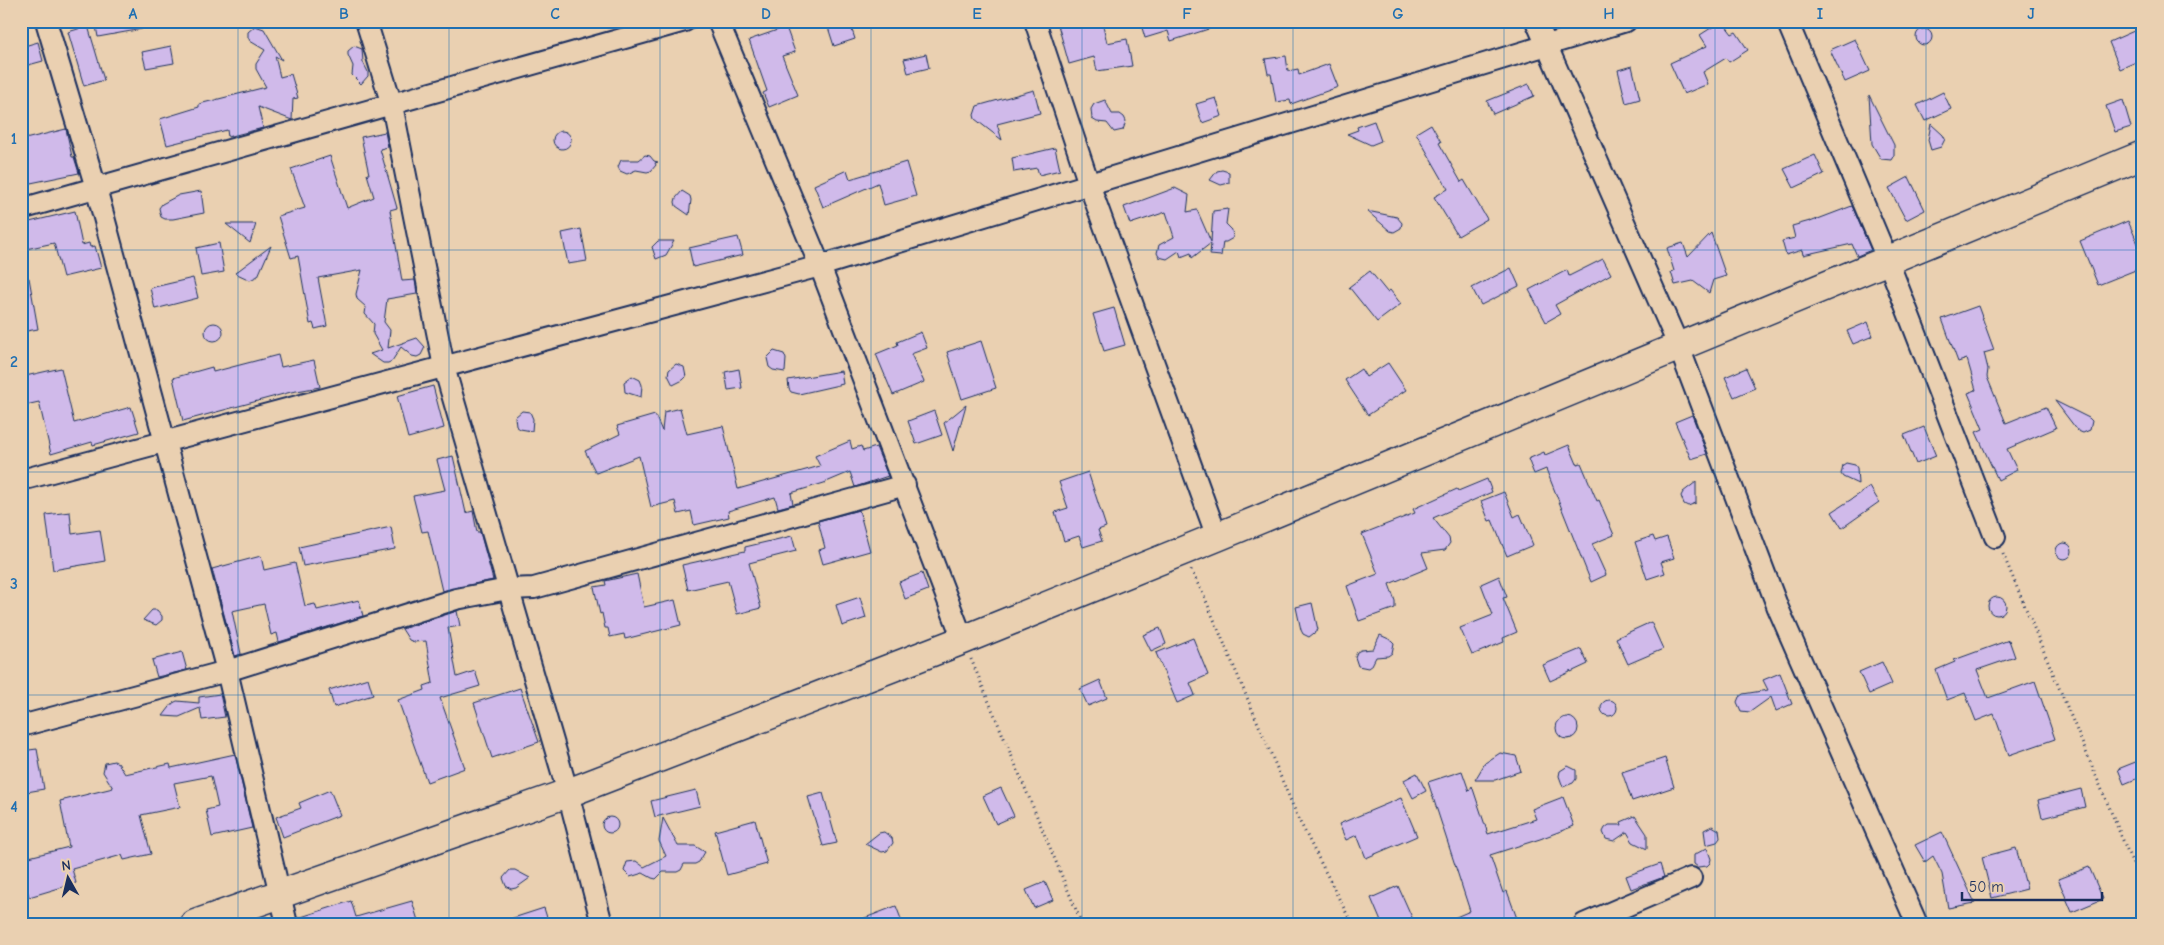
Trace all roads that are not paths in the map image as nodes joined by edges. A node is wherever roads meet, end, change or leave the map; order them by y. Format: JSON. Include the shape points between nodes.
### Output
{"nodes":[{"id":1,"x":46,"y":21,"type":"edge"},
{"id":2,"x":366,"y":21,"type":"edge"},
{"id":3,"x":685,"y":21,"type":"edge"},
{"id":4,"x":718,"y":21,"type":"edge"},
{"id":5,"x":1035,"y":21,"type":"edge"},
{"id":6,"x":1536,"y":21,"type":"edge"},
{"id":7,"x":1626,"y":21,"type":"edge"},
{"id":8,"x":1787,"y":21,"type":"edge"},
{"id":9,"x":1546,"y":46,"type":"junction"},
{"id":10,"x":392,"y":105,"type":"junction"},
{"id":11,"x":2143,"y":156,"type":"edge"},
{"id":12,"x":1089,"y":184,"type":"junction"},
{"id":13,"x":96,"y":188,"type":"junction"},
{"id":14,"x":21,"y":209,"type":"edge"},
{"id":15,"x":1888,"y":261,"type":"junction"},
{"id":16,"x":820,"y":266,"type":"junction"},
{"id":17,"x":1679,"y":347,"type":"junction"},
{"id":18,"x":444,"y":367,"type":"junction"},
{"id":19,"x":165,"y":440,"type":"junction"},
{"id":20,"x":29,"y":478,"type":"dead end"},
{"id":21,"x":905,"y":485,"type":"junction"},
{"id":22,"x":1995,"y":537,"type":"road end"},
{"id":23,"x":1217,"y":538,"type":"junction"},
{"id":24,"x":508,"y":589,"type":"junction"},
{"id":25,"x":963,"y":640,"type":"junction"},
{"id":26,"x":227,"y":671,"type":"junction"},
{"id":27,"x":21,"y":726,"type":"edge"},
{"id":28,"x":568,"y":793,"type":"junction"},
{"id":29,"x":1691,"y":878,"type":"dead end"},
{"id":30,"x":279,"y":895,"type":"junction"},
{"id":31,"x":195,"y":924,"type":"edge"},
{"id":32,"x":287,"y":924,"type":"edge"},
{"id":33,"x":602,"y":924,"type":"edge"},
{"id":34,"x":1584,"y":924,"type":"edge"},
{"id":35,"x":1917,"y":924,"type":"edge"}],
"edges":[{"from":1,"to":13,"type":"street"},
{"from":2,"to":10,"type":"street"},
{"from":3,"to":10,"type":"street"},
{"from":4,"to":16,"type":"street"},
{"from":5,"to":12,"type":"street"},
{"from":6,"to":9,"type":"street"},
{"from":7,"to":9,"type":"street"},
{"from":8,"to":15,"type":"street"},
{"from":9,"to":12,"type":"street"},
{"from":9,"to":17,"type":"street"},
{"from":10,"to":13,"type":"street"},
{"from":10,"to":18,"type":"street"},
{"from":11,"to":15,"type":"main road"},
{"from":12,"to":16,"type":"street"},
{"from":12,"to":23,"type":"street"},
{"from":13,"to":14,"type":"street"},
{"from":13,"to":19,"type":"street"},
{"from":15,"to":17,"type":"main road"},
{"from":15,"to":22,"type":"street"},
{"from":16,"to":18,"type":"street"},
{"from":16,"to":21,"type":"street"},
{"from":17,"to":23,"type":"main road"},
{"from":17,"to":35,"type":"street","via":[[1778,608]]},
{"from":18,"to":19,"type":"street"},
{"from":18,"to":24,"type":"street"},
{"from":19,"to":20,"type":"street"},
{"from":19,"to":26,"type":"street"},
{"from":21,"to":24,"type":"street","via":[[534,588]]},
{"from":21,"to":25,"type":"street"},
{"from":23,"to":25,"type":"main road"},
{"from":24,"to":26,"type":"street","via":[[456,599]]},
{"from":24,"to":28,"type":"street"},
{"from":25,"to":28,"type":"main road"},
{"from":26,"to":27,"type":"street"},
{"from":26,"to":30,"type":"street"},
{"from":28,"to":30,"type":"main road"},
{"from":28,"to":33,"type":"street"},
{"from":29,"to":34,"type":"street"},
{"from":30,"to":31,"type":"main road"},
{"from":30,"to":32,"type":"street"}]}
